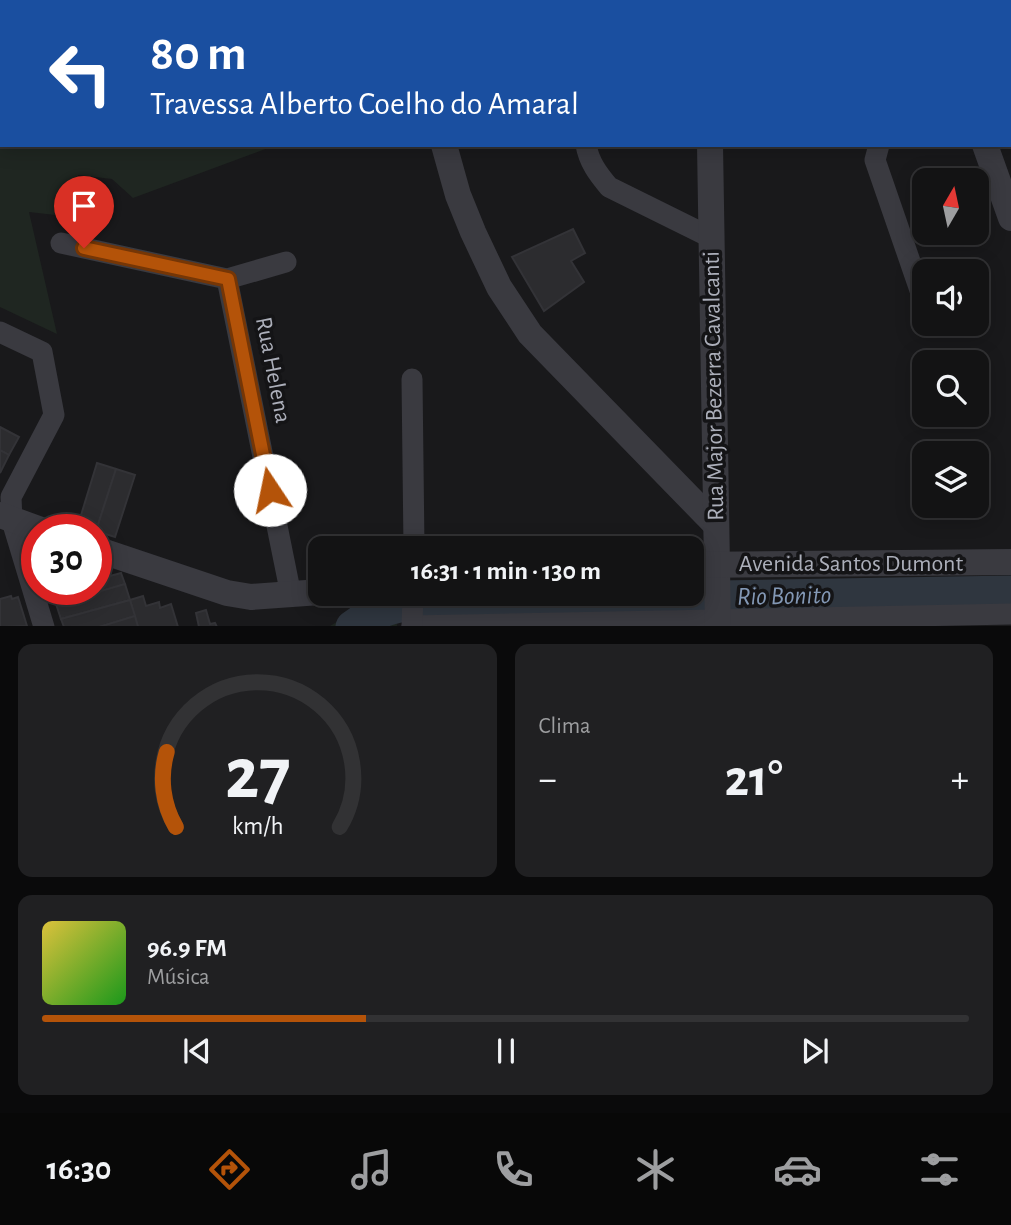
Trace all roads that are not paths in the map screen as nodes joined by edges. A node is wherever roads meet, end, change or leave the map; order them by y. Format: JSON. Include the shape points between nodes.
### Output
{"nodes":[{"id":1,"x":445,"y":147,"type":"edge"},
{"id":2,"x":586,"y":147,"type":"edge"},
{"id":3,"x":710,"y":147,"type":"edge"},
{"id":4,"x":878,"y":147,"type":"edge"},
{"id":5,"x":986,"y":147,"type":"edge"},
{"id":6,"x":1011,"y":218,"type":"edge"},
{"id":7,"x":712,"y":238,"type":"junction"},
{"id":8,"x":61,"y":243,"type":"dead end"},
{"id":9,"x":286,"y":262,"type":"dead end"},
{"id":10,"x":912,"y":267,"type":"edge"},
{"id":11,"x":228,"y":279,"type":"junction"},
{"id":12,"x":0,"y":331,"type":"edge"},
{"id":13,"x":412,"y":379,"type":"dead end"},
{"id":14,"x":6,"y":508,"type":"edge"},
{"id":15,"x":21,"y":517,"type":"edge"},
{"id":16,"x":716,"y":525,"type":"junction"},
{"id":17,"x":414,"y":536,"type":"edge"},
{"id":18,"x":112,"y":554,"type":"edge"},
{"id":19,"x":1011,"y":562,"type":"edge"},
{"id":20,"x":704,"y":565,"type":"edge"},
{"id":21,"x":308,"y":593,"type":"edge"},
{"id":22,"x":291,"y":595,"type":"junction"},
{"id":23,"x":413,"y":606,"type":"edge"},
{"id":24,"x":1011,"y":614,"type":"edge"},
{"id":25,"x":717,"y":623,"type":"edge"},
{"id":26,"x":44,"y":626,"type":"edge"},
{"id":27,"x":412,"y":626,"type":"edge"}],
"edges":[{"from":1,"to":16,"type":"street","via":[[472,232],[530,334]]},
{"from":2,"to":7,"type":"street","via":[[596,172],[609,187]]},
{"from":3,"to":7,"type":"street","name":"Rua Major Bezerra Cavalcanti"},
{"from":4,"to":10,"type":"street","via":[[875,160]]},
{"from":5,"to":6,"type":"street"},
{"from":7,"to":16,"type":"street","name":"Rua Major Bezerra Cavalcanti"},
{"from":8,"to":11,"type":"street"},
{"from":9,"to":11,"type":"street"},
{"from":11,"to":22,"type":"street","name":"Rua Helena"},
{"from":12,"to":14,"type":"street","via":[[42,352],[54,415]]},
{"from":13,"to":17,"type":"street"},
{"from":14,"to":15,"type":"street"},
{"from":14,"to":26,"type":"street"},
{"from":16,"to":20,"type":"street","name":"Rua Major Bezerra Cavalcanti"},
{"from":18,"to":22,"type":"street","via":[[227,593]]},
{"from":19,"to":20,"type":"street","name":"Avenida Santos Dumont"},
{"from":20,"to":25,"type":"street","name":"Rua Major Bezerra Cavalcanti"},
{"from":21,"to":22,"type":"street"},
{"from":23,"to":27,"type":"street"},
{"from":24,"to":25,"type":"street"},
{"from":25,"to":27,"type":"street"}]}
